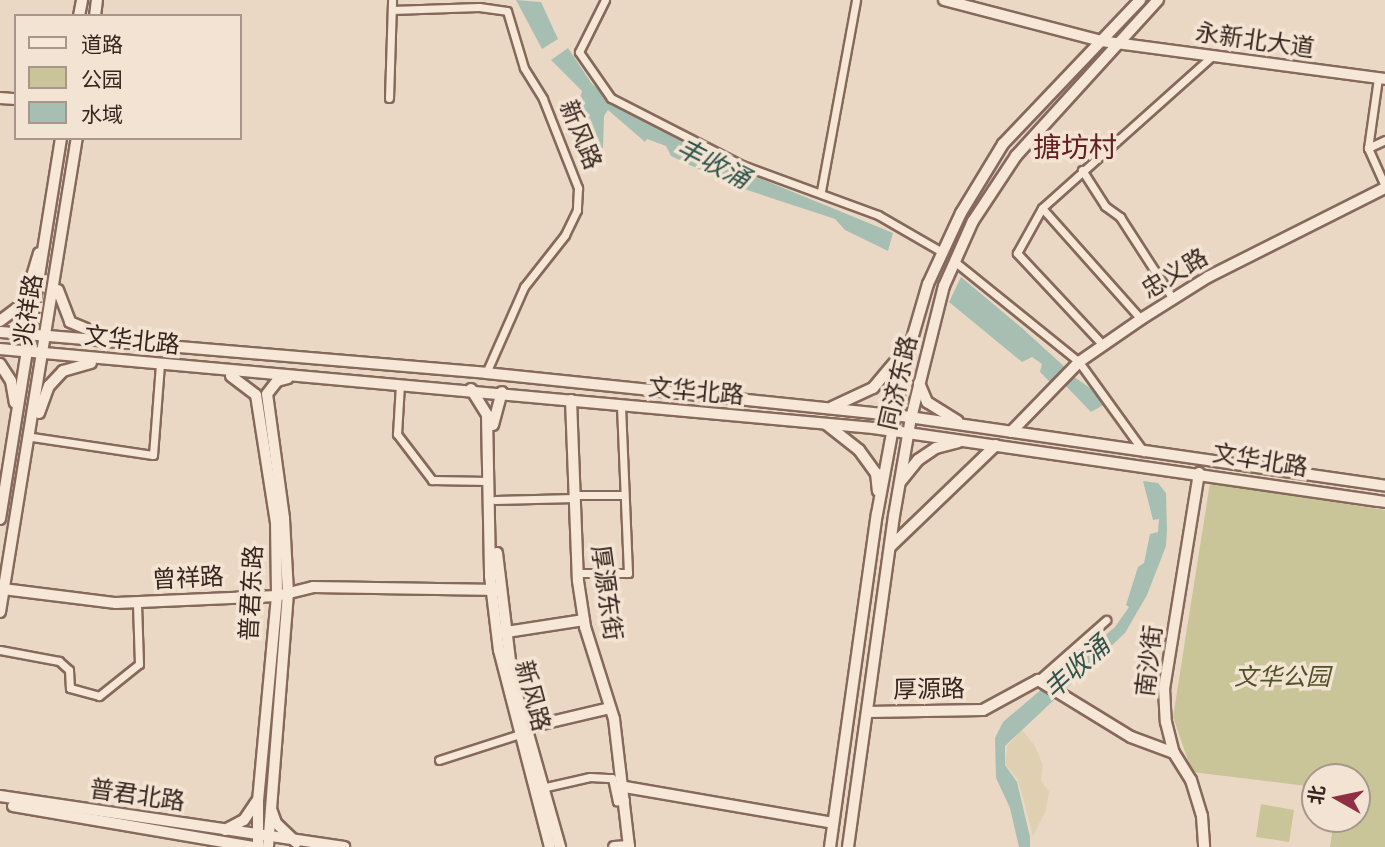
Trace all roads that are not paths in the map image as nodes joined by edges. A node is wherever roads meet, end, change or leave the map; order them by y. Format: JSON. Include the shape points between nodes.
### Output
{"nodes":[{"id":1,"x":392,"y":0,"type":"edge"},
{"id":2,"x":606,"y":0,"type":"edge"},
{"id":3,"x":856,"y":0,"type":"edge"},
{"id":4,"x":944,"y":0,"type":"edge"},
{"id":5,"x":1140,"y":0,"type":"edge"},
{"id":6,"x":1158,"y":0,"type":"edge"},
{"id":7,"x":392,"y":10,"type":"junction"},
{"id":8,"x":1101,"y":41,"type":"junction"},
{"id":9,"x":1120,"y":44,"type":"junction"},
{"id":10,"x":1212,"y":56,"type":"junction"},
{"id":11,"x":1382,"y":79,"type":"edge"},
{"id":12,"x":389,"y":98,"type":"dead end"},
{"id":13,"x":61,"y":140,"type":"edge"},
{"id":14,"x":76,"y":140,"type":"edge"},
{"id":15,"x":1385,"y":140,"type":"edge"},
{"id":16,"x":1368,"y":148,"type":"junction"},
{"id":17,"x":1082,"y":170,"type":"junction"},
{"id":18,"x":1385,"y":187,"type":"edge"},
{"id":19,"x":821,"y":191,"type":"junction"},
{"id":20,"x":1042,"y":208,"type":"junction"},
{"id":21,"x":46,"y":238,"type":"junction"},
{"id":22,"x":942,"y":253,"type":"junction"},
{"id":23,"x":954,"y":261,"type":"junction"},
{"id":24,"x":56,"y":277,"type":"junction"},
{"id":25,"x":1173,"y":299,"type":"junction"},
{"id":26,"x":1141,"y":318,"type":"junction"},
{"id":27,"x":0,"y":321,"type":"edge"},
{"id":28,"x":0,"y":332,"type":"edge"},
{"id":29,"x":30,"y":336,"type":"junction"},
{"id":30,"x":47,"y":338,"type":"junction"},
{"id":31,"x":911,"y":342,"type":"junction"},
{"id":32,"x":125,"y":344,"type":"junction"},
{"id":33,"x":1103,"y":345,"type":"junction"},
{"id":34,"x":0,"y":349,"type":"edge"},
{"id":35,"x":27,"y":351,"type":"junction"},
{"id":36,"x":43,"y":353,"type":"junction"},
{"id":37,"x":120,"y":360,"type":"junction"},
{"id":38,"x":1077,"y":364,"type":"junction"},
{"id":39,"x":160,"y":365,"type":"junction"},
{"id":40,"x":1,"y":366,"type":"edge"},
{"id":41,"x":222,"y":372,"type":"junction"},
{"id":42,"x":486,"y":373,"type":"junction"},
{"id":43,"x":300,"y":376,"type":"junction"},
{"id":44,"x":919,"y":383,"type":"junction"},
{"id":45,"x":400,"y":384,"type":"junction"},
{"id":46,"x":471,"y":389,"type":"junction"},
{"id":47,"x":502,"y":392,"type":"junction"},
{"id":48,"x":261,"y":394,"type":"junction"},
{"id":49,"x":571,"y":400,"type":"junction"},
{"id":50,"x":621,"y":406,"type":"junction"},
{"id":51,"x":827,"y":409,"type":"junction"},
{"id":52,"x":895,"y":415,"type":"junction"},
{"id":53,"x":911,"y":418,"type":"junction"},
{"id":54,"x":827,"y":425,"type":"junction"},
{"id":55,"x":966,"y":426,"type":"junction"},
{"id":56,"x":15,"y":429,"type":"junction"},
{"id":57,"x":892,"y":431,"type":"junction"},
{"id":58,"x":1011,"y":432,"type":"junction"},
{"id":59,"x":908,"y":433,"type":"junction"},
{"id":60,"x":30,"y":441,"type":"junction"},
{"id":61,"x":964,"y":441,"type":"junction"},
{"id":62,"x":996,"y":445,"type":"junction"},
{"id":63,"x":1144,"y":452,"type":"junction"},
{"id":64,"x":1199,"y":473,"type":"junction"},
{"id":65,"x":488,"y":481,"type":"junction"},
{"id":66,"x":900,"y":483,"type":"junction"},
{"id":67,"x":1385,"y":486,"type":"edge"},
{"id":68,"x":2,"y":490,"type":"edge"},
{"id":69,"x":623,"y":495,"type":"junction"},
{"id":70,"x":575,"y":497,"type":"junction"},
{"id":71,"x":495,"y":500,"type":"junction"},
{"id":72,"x":880,"y":502,"type":"junction"},
{"id":73,"x":1385,"y":502,"type":"edge"},
{"id":74,"x":0,"y":519,"type":"edge"},
{"id":75,"x":890,"y":547,"type":"junction"},
{"id":76,"x":578,"y":573,"type":"junction"},
{"id":77,"x":3,"y":589,"type":"junction"},
{"id":78,"x":496,"y":589,"type":"junction"},
{"id":79,"x":283,"y":594,"type":"junction"},
{"id":80,"x":137,"y":603,"type":"junction"},
{"id":81,"x":0,"y":612,"type":"edge"},
{"id":82,"x":584,"y":620,"type":"junction"},
{"id":83,"x":1106,"y":620,"type":"dead end"},
{"id":84,"x":501,"y":632,"type":"junction"},
{"id":85,"x":0,"y":650,"type":"edge"},
{"id":86,"x":1042,"y":682,"type":"junction"},
{"id":87,"x":610,"y":708,"type":"junction"},
{"id":88,"x":868,"y":712,"type":"junction"},
{"id":89,"x":522,"y":730,"type":"junction"},
{"id":90,"x":1174,"y":753,"type":"junction"},
{"id":91,"x":439,"y":760,"type":"dead end"},
{"id":92,"x":546,"y":787,"type":"junction"},
{"id":93,"x":625,"y":787,"type":"junction"},
{"id":94,"x":0,"y":790,"type":"edge"},
{"id":95,"x":0,"y":796,"type":"edge"},
{"id":96,"x":22,"y":800,"type":"junction"},
{"id":97,"x":626,"y":800,"type":"junction"},
{"id":98,"x":263,"y":801,"type":"junction"},
{"id":99,"x":0,"y":803,"type":"edge"},
{"id":100,"x":833,"y":823,"type":"junction"},
{"id":101,"x":223,"y":840,"type":"edge"},
{"id":102,"x":296,"y":842,"type":"junction"},
{"id":103,"x":261,"y":843,"type":"edge"},
{"id":104,"x":344,"y":847,"type":"edge"},
{"id":105,"x":551,"y":847,"type":"edge"},
{"id":106,"x":560,"y":847,"type":"edge"},
{"id":107,"x":614,"y":847,"type":"edge"},
{"id":108,"x":629,"y":847,"type":"edge"},
{"id":109,"x":830,"y":847,"type":"edge"},
{"id":110,"x":848,"y":847,"type":"edge"},
{"id":111,"x":1205,"y":847,"type":"edge"}],
"edges":[{"from":1,"to":7,"type":"street"},
{"from":2,"to":19,"type":"street","via":[[579,52],[611,97],[743,166]]},
{"from":3,"to":19,"type":"street"},
{"from":4,"to":8,"type":"main road","name":"永新北大道"},
{"from":5,"to":8,"type":"main road","name":"同济东路"},
{"from":6,"to":9,"type":"main road","name":"同济东路"},
{"from":7,"to":12,"type":"street"},
{"from":7,"to":42,"type":"street","name":"新风路","via":[[480,7],[507,11],[524,68],[543,99],[578,188],[577,210],[565,235],[524,287]]},
{"from":8,"to":9,"type":"main road","name":"永新北大道"},
{"from":8,"to":22,"type":"main road","name":"同济东路","via":[[1003,144]]},
{"from":9,"to":10,"type":"main road","name":"永新北大道"},
{"from":9,"to":23,"type":"main road","name":"同济东路","via":[[1016,156],[973,221]]},
{"from":10,"to":11,"type":"main road","name":"永新北大道"},
{"from":10,"to":17,"type":"street"},
{"from":11,"to":16,"type":"street"},
{"from":13,"to":21,"type":"main road","name":"兆祥路"},
{"from":14,"to":24,"type":"main road","name":"兆祥路"},
{"from":15,"to":16,"type":"street"},
{"from":16,"to":18,"type":"street"},
{"from":17,"to":20,"type":"street"},
{"from":17,"to":25,"type":"street","via":[[1105,206],[1121,217]]},
{"from":18,"to":25,"type":"main road","name":"忠义路"},
{"from":19,"to":22,"type":"street","via":[[878,215]]},
{"from":20,"to":26,"type":"street"},
{"from":20,"to":33,"type":"street","via":[[1017,253]]},
{"from":21,"to":27,"type":"main road","via":[[24,303]]},
{"from":21,"to":29,"type":"main road","name":"兆祥路"},
{"from":22,"to":31,"type":"main road","name":"同济东路"},
{"from":23,"to":38,"type":"street"},
{"from":23,"to":44,"type":"main road","name":"同济东路"},
{"from":24,"to":30,"type":"main road","name":"兆祥路"},
{"from":24,"to":32,"type":"main road","via":[[61,306],[70,322]]},
{"from":25,"to":26,"type":"main road","name":"忠义路"},
{"from":26,"to":33,"type":"main road","name":"忠义路"},
{"from":28,"to":29,"type":"main road","name":"文华北路"},
{"from":29,"to":30,"type":"main road","name":"文华北路"},
{"from":29,"to":35,"type":"main road","name":"兆祥路"},
{"from":30,"to":32,"type":"main road","name":"文华北路"},
{"from":30,"to":36,"type":"main road","name":"兆祥路"},
{"from":31,"to":51,"type":"main road","via":[[873,388]]},
{"from":31,"to":52,"type":"main road","name":"同济东路"},
{"from":32,"to":42,"type":"main road","name":"文华北路"},
{"from":33,"to":38,"type":"main road","name":"忠义路"},
{"from":34,"to":35,"type":"main road","name":"文华北路"},
{"from":35,"to":36,"type":"main road","name":"文华北路"},
{"from":35,"to":56,"type":"main road","name":"兆祥路"},
{"from":36,"to":37,"type":"main road","name":"文华北路"},
{"from":36,"to":60,"type":"main road","name":"兆祥路"},
{"from":37,"to":39,"type":"main road","name":"文华北路"},
{"from":37,"to":60,"type":"main road","via":[[80,364],[63,372],[49,386]]},
{"from":38,"to":58,"type":"main road","name":"忠义路"},
{"from":38,"to":63,"type":"street"},
{"from":39,"to":41,"type":"main road","name":"文华北路"},
{"from":39,"to":60,"type":"street","via":[[153,455]]},
{"from":40,"to":56,"type":"main road","via":[[13,391]]},
{"from":41,"to":43,"type":"main road","name":"文华北路"},
{"from":41,"to":48,"type":"main road"},
{"from":42,"to":51,"type":"main road","name":"文华北路"},
{"from":43,"to":45,"type":"main road","name":"文华北路"},
{"from":43,"to":48,"type":"main road","via":[[277,381]]},
{"from":44,"to":53,"type":"main road","name":"同济东路"},
{"from":44,"to":55,"type":"main road","via":[[937,412]]},
{"from":45,"to":46,"type":"main road","name":"文华北路"},
{"from":45,"to":65,"type":"street","via":[[397,434],[432,480]]},
{"from":46,"to":47,"type":"main road","name":"文华北路"},
{"from":46,"to":65,"type":"main road","name":"新风路","via":[[487,415]]},
{"from":47,"to":49,"type":"main road","name":"文华北路"},
{"from":47,"to":71,"type":"main road","name":"新风路","via":[[493,415]]},
{"from":48,"to":79,"type":"main road","name":"普君东路"},
{"from":49,"to":50,"type":"main road","name":"文华北路"},
{"from":49,"to":70,"type":"main road","name":"厚源东街"},
{"from":50,"to":54,"type":"main road","name":"文华北路"},
{"from":50,"to":69,"type":"street"},
{"from":51,"to":52,"type":"main road","name":"文华北路"},
{"from":52,"to":53,"type":"main road","name":"文华北路"},
{"from":52,"to":57,"type":"main road","name":"同济东路"},
{"from":53,"to":55,"type":"main road","name":"文华北路"},
{"from":53,"to":59,"type":"main road","name":"同济东路"},
{"from":54,"to":57,"type":"main road","name":"文华北路"},
{"from":54,"to":72,"type":"main road","via":[[859,450],[876,473]]},
{"from":55,"to":58,"type":"main road","name":"文华北路"},
{"from":56,"to":68,"type":"main road","name":"兆祥路"},
{"from":57,"to":59,"type":"main road","name":"文华北路"},
{"from":57,"to":72,"type":"main road","name":"同济东路"},
{"from":58,"to":63,"type":"main road","name":"文华北路"},
{"from":59,"to":61,"type":"main road","name":"文华北路"},
{"from":59,"to":66,"type":"main road","name":"同济东路"},
{"from":60,"to":77,"type":"main road","name":"兆祥路"},
{"from":61,"to":62,"type":"main road","name":"文华北路"},
{"from":61,"to":66,"type":"main road","via":[[936,448],[918,460]]},
{"from":62,"to":64,"type":"main road","name":"文华北路"},
{"from":62,"to":75,"type":"main road"},
{"from":63,"to":67,"type":"main road","name":"文华北路"},
{"from":64,"to":73,"type":"main road","name":"文华北路"},
{"from":64,"to":90,"type":"main road","name":"南沙街","via":[[1164,688]]},
{"from":65,"to":78,"type":"main road","name":"新风路"},
{"from":66,"to":75,"type":"main road","name":"同济东路"},
{"from":68,"to":74,"type":"main road","name":"兆祥路"},
{"from":69,"to":70,"type":"street"},
{"from":69,"to":76,"type":"street","via":[[628,573]]},
{"from":70,"to":71,"type":"street"},
{"from":70,"to":76,"type":"main road","name":"厚源东街"},
{"from":71,"to":78,"type":"main road","name":"新风路"},
{"from":72,"to":100,"type":"main road","name":"同济东路"},
{"from":75,"to":88,"type":"main road","name":"同济东路"},
{"from":76,"to":82,"type":"main road","name":"厚源东街"},
{"from":77,"to":80,"type":"main road","name":"曾祥路"},
{"from":77,"to":81,"type":"main road","name":"兆祥路"},
{"from":78,"to":79,"type":"main road","name":"曾祥路","via":[[379,585],[313,587]]},
{"from":78,"to":84,"type":"main road","name":"新风路"},
{"from":79,"to":80,"type":"main road","name":"曾祥路"},
{"from":79,"to":98,"type":"main road","name":"普君东路"},
{"from":80,"to":85,"type":"street","via":[[139,664],[99,696],[70,688],[69,670],[60,661]]},
{"from":82,"to":84,"type":"main road"},
{"from":82,"to":87,"type":"main road","name":"厚源东街"},
{"from":83,"to":86,"type":"street"},
{"from":84,"to":89,"type":"main road","name":"新风路"},
{"from":86,"to":88,"type":"main road","name":"厚源路","via":[[984,710]]},
{"from":86,"to":90,"type":"main road","via":[[1131,737]]},
{"from":87,"to":89,"type":"main road"},
{"from":87,"to":93,"type":"main road","name":"厚源东街"},
{"from":88,"to":110,"type":"main road","name":"同济东路"},
{"from":89,"to":91,"type":"street"},
{"from":89,"to":92,"type":"main road","name":"新风路"},
{"from":89,"to":105,"type":"main road","name":"新风路"},
{"from":90,"to":111,"type":"main road","name":"南沙街","via":[[1191,780]]},
{"from":92,"to":97,"type":"street","via":[[590,777],[612,778],[617,801]]},
{"from":92,"to":106,"type":"main road","name":"新风路"},
{"from":93,"to":97,"type":"main road"},
{"from":93,"to":100,"type":"main road"},
{"from":94,"to":96,"type":"main road"},
{"from":95,"to":96,"type":"main road","name":"普君北路"},
{"from":96,"to":101,"type":"main road","name":"普君北路"},
{"from":97,"to":108,"type":"main road"},
{"from":98,"to":101,"type":"main road"},
{"from":98,"to":102,"type":"main road","via":[[276,823]]},
{"from":98,"to":103,"type":"main road","name":"普君东路"},
{"from":99,"to":101,"type":"main road","name":"普君北路"},
{"from":100,"to":109,"type":"main road","name":"同济东路"},
{"from":101,"to":103,"type":"main road","name":"普君北路"},
{"from":102,"to":103,"type":"main road","name":"普君北路"},
{"from":102,"to":104,"type":"main road","name":"普君北路"},
{"from":107,"to":108,"type":"main road"}]}
